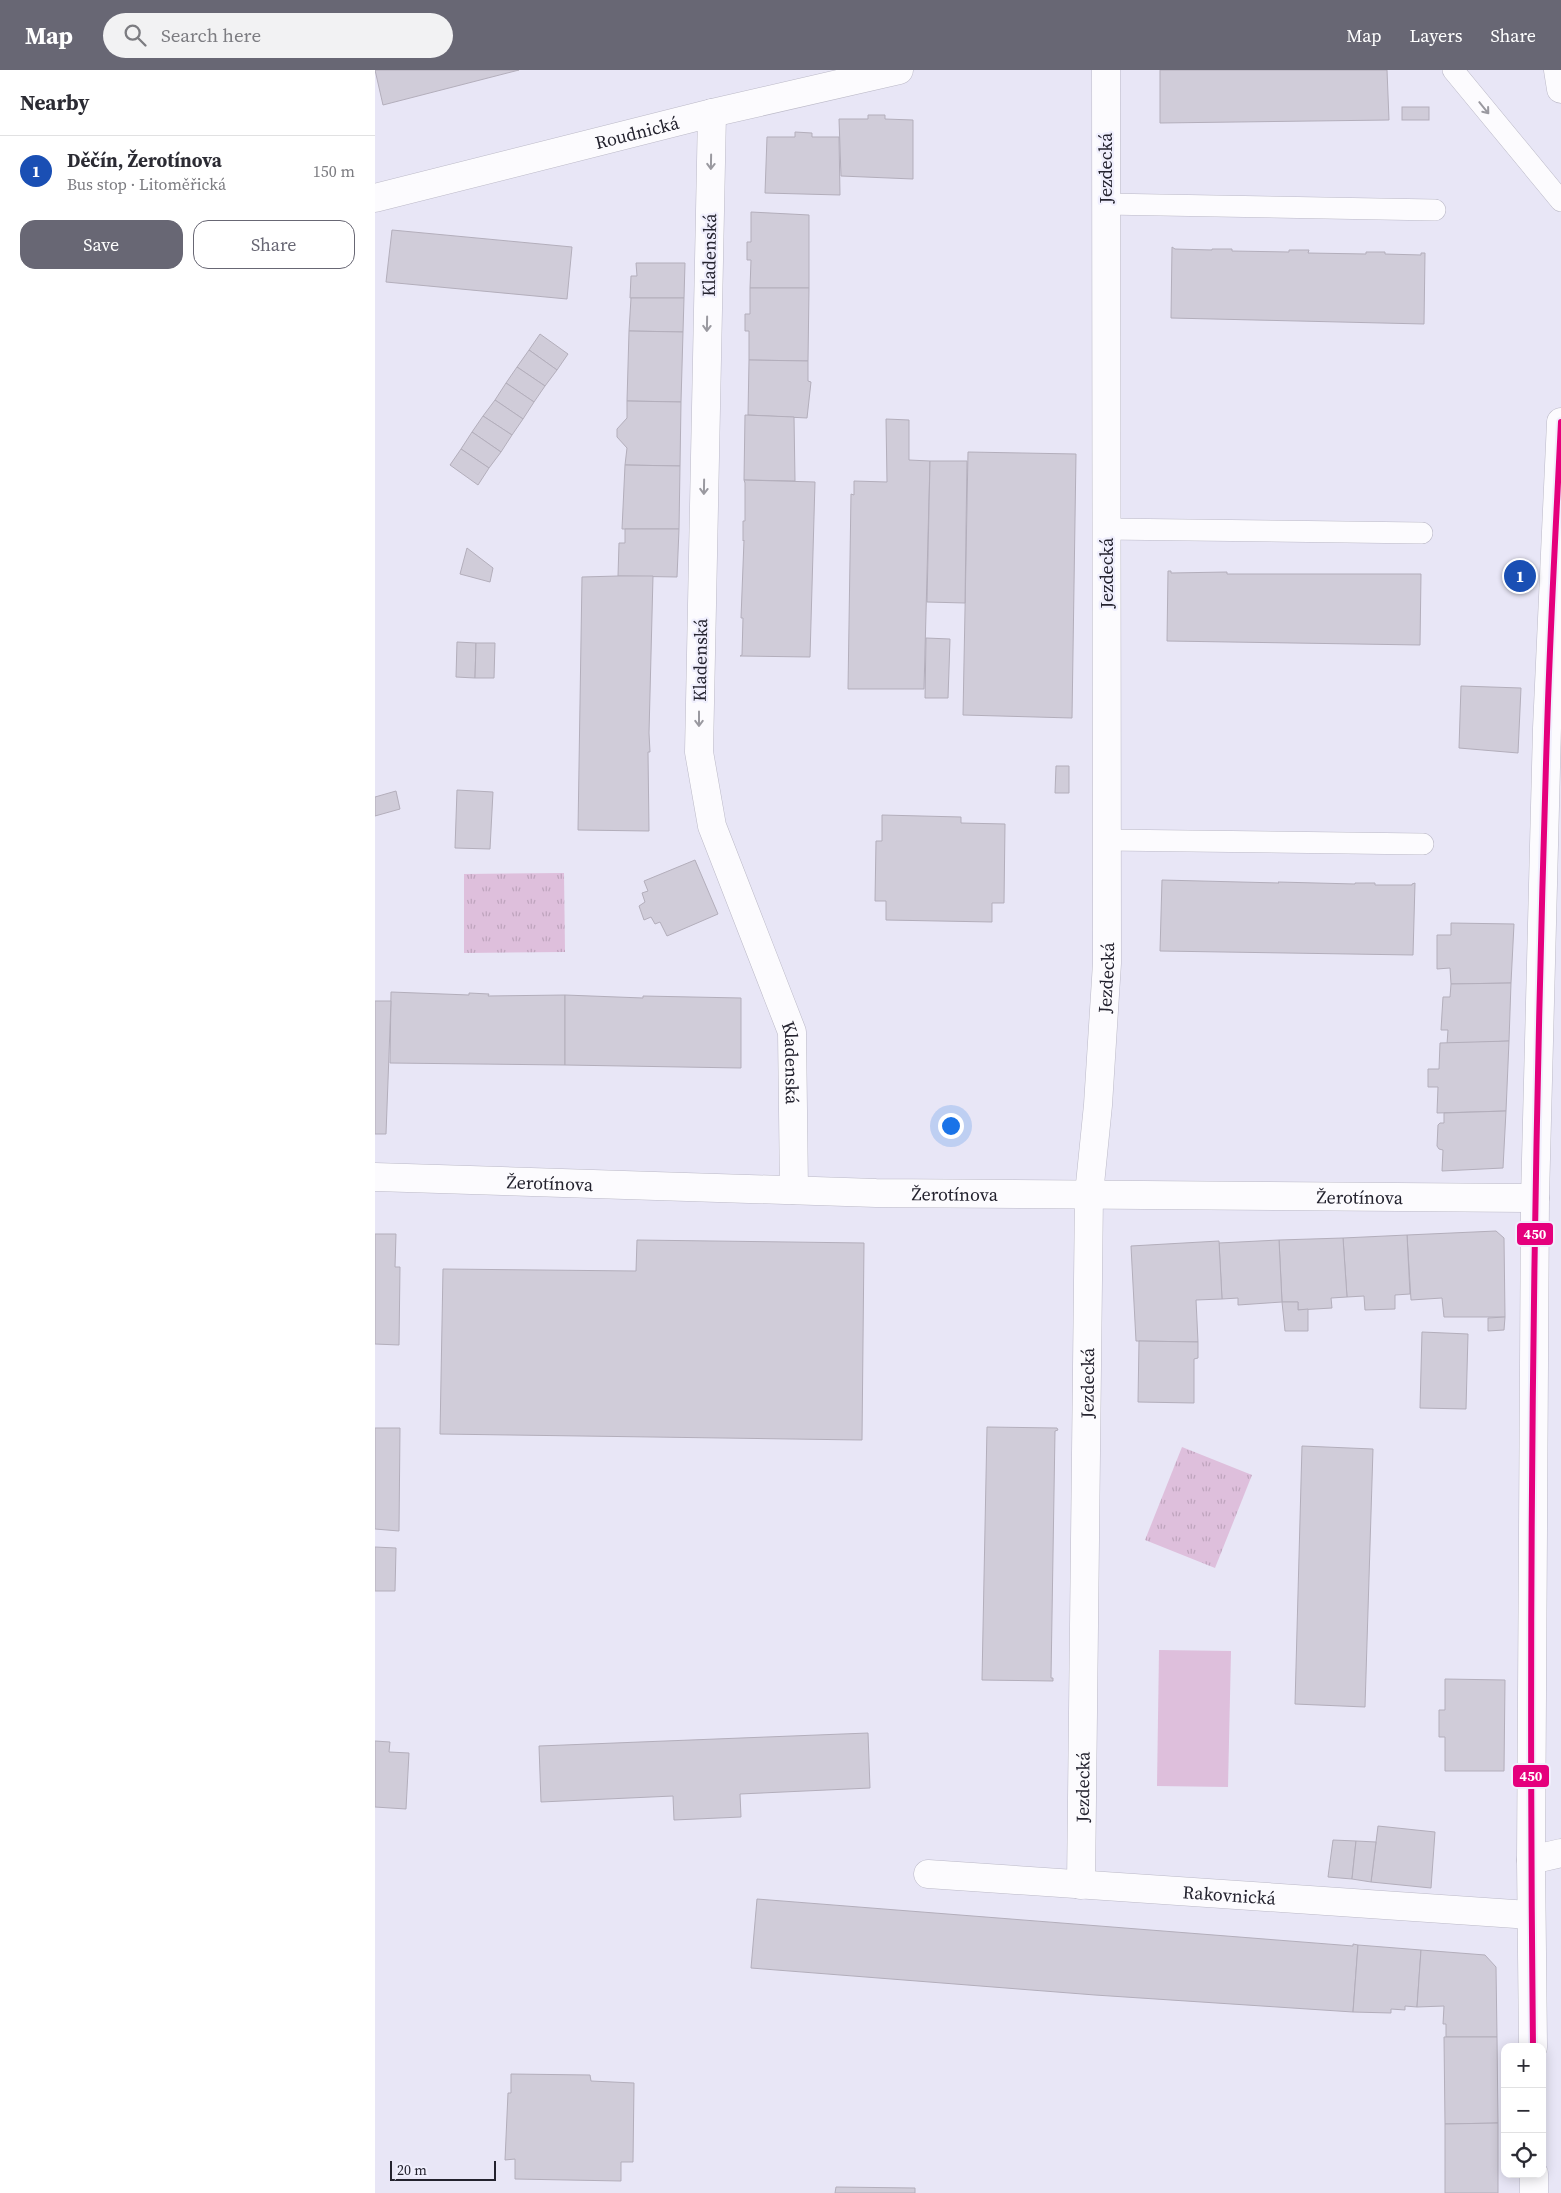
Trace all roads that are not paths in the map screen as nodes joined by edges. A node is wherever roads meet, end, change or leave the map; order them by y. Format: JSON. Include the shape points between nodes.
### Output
{"nodes":[{"id":1,"x":899,"y":70,"type":"edge"},
{"id":2,"x":1106,"y":70,"type":"edge"},
{"id":3,"x":1453,"y":70,"type":"edge"},
{"id":4,"x":1558,"y":70,"type":"edge"},
{"id":5,"x":1561,"y":89,"type":"edge"},
{"id":6,"x":712,"y":113,"type":"junction"},
{"id":7,"x":375,"y":198,"type":"edge"},
{"id":8,"x":1561,"y":201,"type":"edge"},
{"id":9,"x":1105,"y":204,"type":"junction"},
{"id":10,"x":1435,"y":210,"type":"dead end"},
{"id":11,"x":1561,"y":422,"type":"edge"},
{"id":12,"x":1106,"y":529,"type":"junction"},
{"id":13,"x":1423,"y":533,"type":"dead end"},
{"id":14,"x":1107,"y":840,"type":"junction"},
{"id":15,"x":1423,"y":844,"type":"dead end"},
{"id":16,"x":375,"y":1177,"type":"edge"},
{"id":17,"x":794,"y":1190,"type":"junction"},
{"id":18,"x":1089,"y":1194,"type":"junction"},
{"id":19,"x":1535,"y":1198,"type":"junction"},
{"id":20,"x":1561,"y":1853,"type":"edge"},
{"id":21,"x":1531,"y":1860,"type":"junction"},
{"id":22,"x":928,"y":1874,"type":"dead end"},
{"id":23,"x":1081,"y":1885,"type":"junction"},
{"id":24,"x":1531,"y":1915,"type":"junction"},
{"id":25,"x":1533,"y":2043,"type":"edge"},
{"id":26,"x":1534,"y":2178,"type":"edge"},
{"id":27,"x":1534,"y":2193,"type":"edge"}],
"edges":[{"from":1,"to":6,"type":"street","name":"Roudnická"},
{"from":2,"to":9,"type":"street","name":"Jezdecká"},
{"from":3,"to":8,"type":"lane","one_way":true},
{"from":4,"to":5,"type":"street"},
{"from":6,"to":7,"type":"street","name":"Roudnická"},
{"from":6,"to":17,"type":"street","name":"Kladenská","one_way":true,"via":[[699,752],[713,826],[793,1032]]},
{"from":9,"to":10,"type":"lane"},
{"from":9,"to":12,"type":"street","name":"Jezdecká"},
{"from":11,"to":19,"type":"street","via":[[1547,728]]},
{"from":12,"to":13,"type":"lane"},
{"from":12,"to":14,"type":"street","name":"Jezdecká"},
{"from":14,"to":15,"type":"lane"},
{"from":14,"to":18,"type":"street","name":"Jezdecká","via":[[1107,963]]},
{"from":16,"to":17,"type":"street","name":"Žerotínova"},
{"from":17,"to":18,"type":"street","name":"Žerotínova"},
{"from":18,"to":19,"type":"street","name":"Žerotínova"},
{"from":18,"to":23,"type":"street","name":"Jezdecká"},
{"from":19,"to":21,"type":"street"},
{"from":20,"to":21,"type":"street"},
{"from":21,"to":24,"type":"street"},
{"from":22,"to":23,"type":"street","name":"Rakovnická"},
{"from":23,"to":24,"type":"street","name":"Rakovnická"},
{"from":24,"to":25,"type":"street"},
{"from":26,"to":27,"type":"street"}]}
